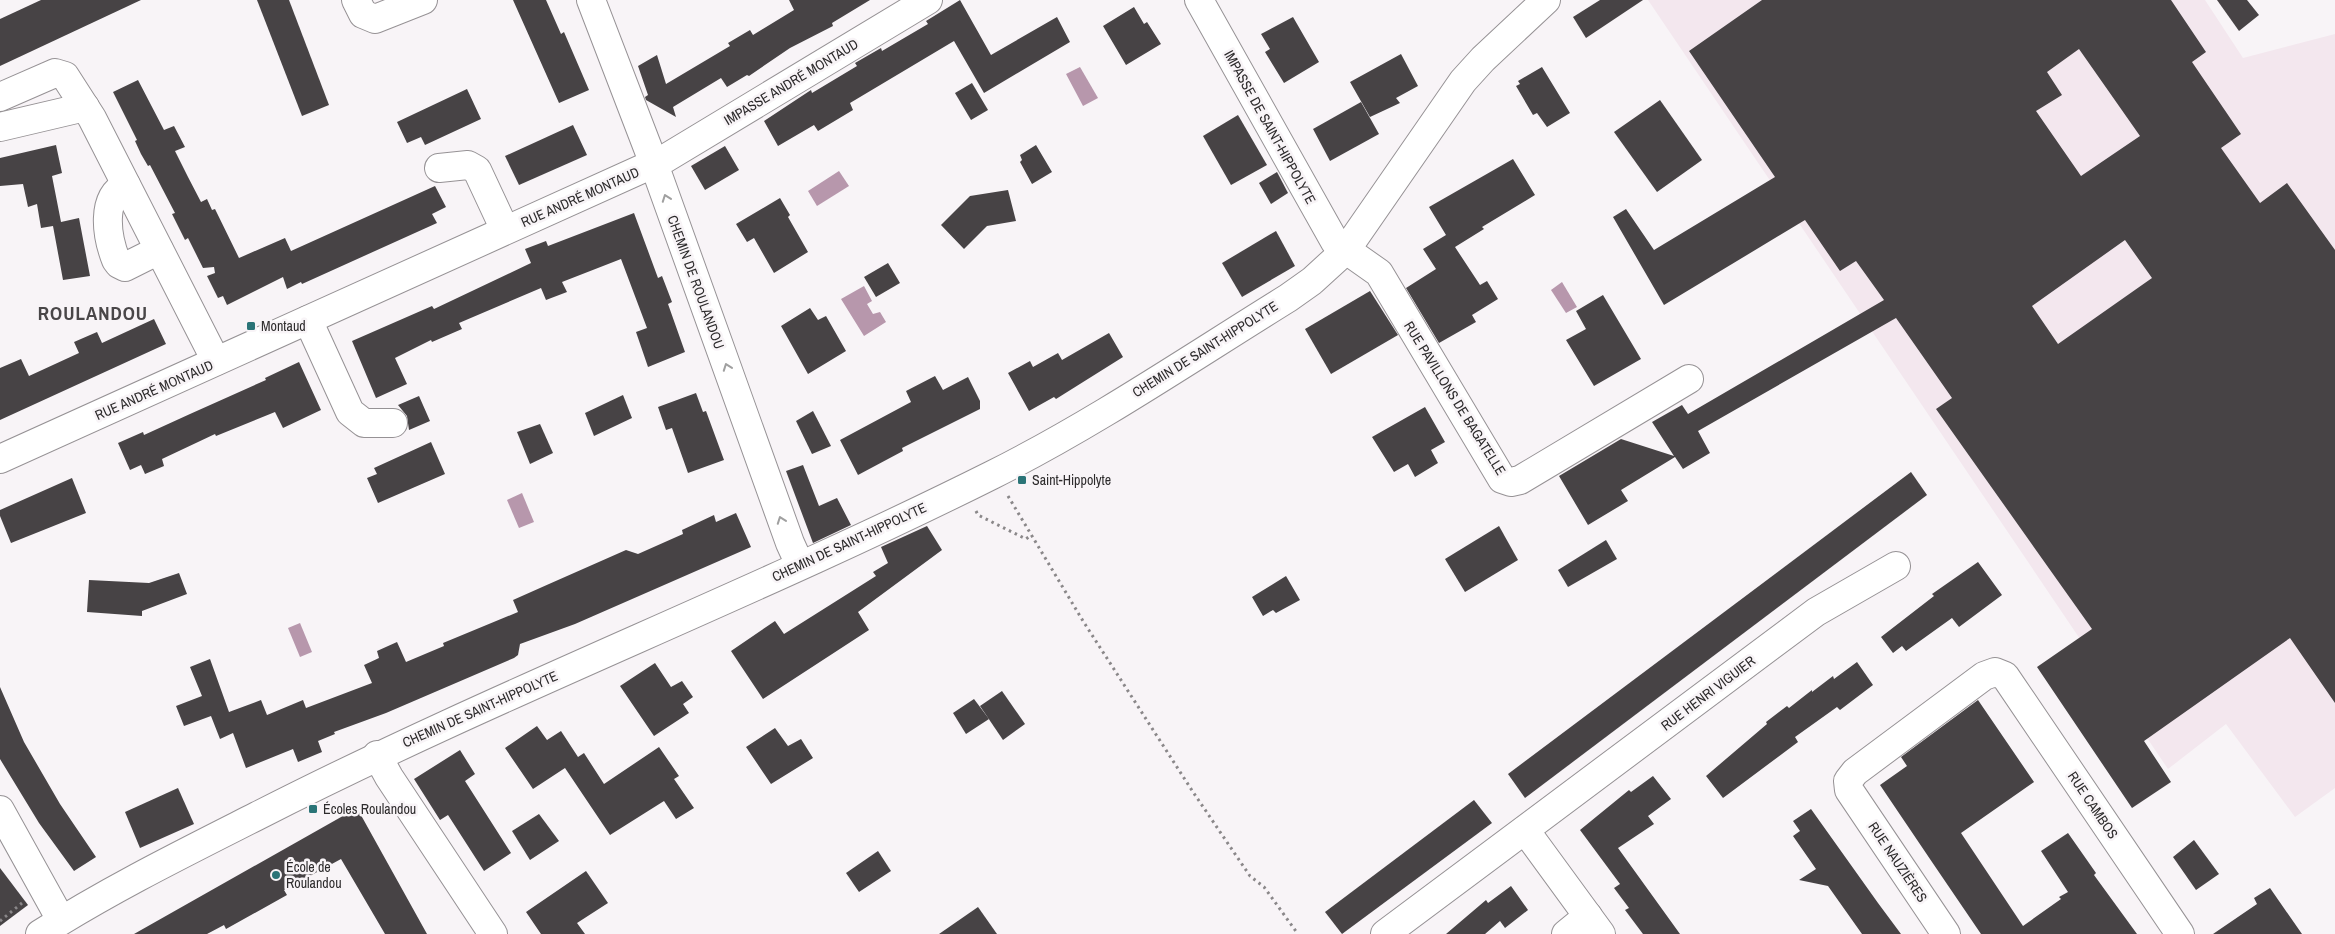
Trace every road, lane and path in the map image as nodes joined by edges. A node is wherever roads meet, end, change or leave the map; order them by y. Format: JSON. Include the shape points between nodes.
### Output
{"nodes":[{"id":1,"x":356,"y":0,"type":"edge"},
{"id":2,"x":422,"y":0,"type":"edge"},
{"id":3,"x":591,"y":0,"type":"edge"},
{"id":4,"x":928,"y":0,"type":"edge"},
{"id":5,"x":1199,"y":0,"type":"edge"},
{"id":6,"x":1546,"y":0,"type":"edge"},
{"id":7,"x":0,"y":97,"type":"edge"},
{"id":8,"x":85,"y":107,"type":"junction"},
{"id":9,"x":0,"y":127,"type":"edge"},
{"id":10,"x":654,"y":164,"type":"junction"},
{"id":11,"x":439,"y":168,"type":"dead end"},
{"id":12,"x":126,"y":185,"type":"junction"},
{"id":13,"x":506,"y":230,"type":"junction"},
{"id":14,"x":159,"y":250,"type":"junction"},
{"id":15,"x":1346,"y":250,"type":"junction"},
{"id":16,"x":308,"y":320,"type":"junction"},
{"id":17,"x":216,"y":361,"type":"junction"},
{"id":18,"x":1689,"y":379,"type":"dead end"},
{"id":19,"x":393,"y":423,"type":"dead end"},
{"id":20,"x":0,"y":460,"type":"edge"},
{"id":21,"x":996,"y":474,"type":"junction"},
{"id":22,"x":963,"y":490,"type":"junction"},
{"id":23,"x":1030,"y":536,"type":"junction"},
{"id":24,"x":800,"y":565,"type":"junction"},
{"id":25,"x":1896,"y":566,"type":"dead end"},
{"id":26,"x":2005,"y":676,"type":"joint"},
{"id":27,"x":377,"y":755,"type":"junction"},
{"id":28,"x":0,"y":810,"type":"edge"},
{"id":29,"x":1525,"y":830,"type":"junction"},
{"id":30,"x":25,"y":902,"type":"dead end"},
{"id":31,"x":0,"y":921,"type":"edge"},
{"id":32,"x":1595,"y":925,"type":"edge"},
{"id":33,"x":51,"y":927,"type":"edge"},
{"id":34,"x":493,"y":934,"type":"edge"},
{"id":35,"x":1298,"y":934,"type":"edge"},
{"id":36,"x":1385,"y":934,"type":"edge"},
{"id":37,"x":1566,"y":934,"type":"edge"},
{"id":38,"x":1946,"y":934,"type":"edge"},
{"id":39,"x":2180,"y":934,"type":"edge"}],
"edges":[{"from":1,"to":2,"type":"street","via":[[363,14],[375,19]]},
{"from":3,"to":10,"type":"street","name":"CHEMIN DE ROULANDOU"},
{"from":4,"to":10,"type":"street","name":"IMPASSE ANDRÉ MONTAUD"},
{"from":5,"to":15,"type":"street","name":"IMPASSE DE SAINT-HIPPOLYTE","via":[[1335,242]]},
{"from":6,"to":15,"type":"street","name":"CHEMIN DE SAINT-HIPPOLYTE","via":[[1463,82]]},
{"from":7,"to":8,"type":"street","via":[[58,72],[65,76]]},
{"from":8,"to":9,"type":"street"},
{"from":8,"to":12,"type":"street"},
{"from":10,"to":13,"type":"street","name":"RUE ANDRÉ MONTAUD"},
{"from":24,"to":10,"type":"street","name":"CHEMIN DE ROULANDOU","one_way":true,"via":[[786,534]]},
{"from":11,"to":13,"type":"street","name":"RUE ANDRÉ MONTAUD","via":[[468,165],[477,170]]},
{"from":12,"to":14,"type":"street"},
{"from":12,"to":14,"type":"street","via":[[112,196],[108,214],[116,260],[125,267]]},
{"from":13,"to":16,"type":"street","name":"RUE ANDRÉ MONTAUD"},
{"from":14,"to":17,"type":"street"},
{"from":15,"to":18,"type":"street","name":"RUE PAVILLONS DE BAGATELLE","via":[[1379,273],[1502,479],[1520,480]]},
{"from":15,"to":21,"type":"street","name":"CHEMIN DE SAINT-HIPPOLYTE","via":[[1288,298]]},
{"from":16,"to":17,"type":"street","name":"RUE ANDRÉ MONTAUD"},
{"from":16,"to":19,"type":"street","via":[[350,412],[364,423]]},
{"from":17,"to":20,"type":"street","name":"RUE ANDRÉ MONTAUD"},
{"from":21,"to":22,"type":"street","name":"CHEMIN DE SAINT-HIPPOLYTE"},
{"from":21,"to":23,"type":"path"},
{"from":22,"to":23,"type":"path","via":[[978,515],[1026,539]]},
{"from":22,"to":24,"type":"street","name":"CHEMIN DE SAINT-HIPPOLYTE"},
{"from":23,"to":35,"type":"path","via":[[1244,869],[1264,887]]},
{"from":24,"to":27,"type":"street","name":"CHEMIN DE SAINT-HIPPOLYTE"},
{"from":25,"to":29,"type":"street","name":"RUE HENRI VIGUIER","via":[[1816,612]]},
{"from":26,"to":38,"type":"street","name":"RUE NAUZIÈRES","via":[[1995,672],[1984,676],[1854,772],[1848,781],[1849,790]]},
{"from":26,"to":39,"type":"street","name":"RUE CAMBOS"},
{"from":27,"to":33,"type":"street","name":"CHEMIN DE SAINT-HIPPOLYTE","via":[[154,869]]},
{"from":27,"to":34,"type":"street"},
{"from":28,"to":33,"type":"street"},
{"from":29,"to":32,"type":"street"},
{"from":29,"to":36,"type":"street","name":"RUE HENRI VIGUIER"},
{"from":30,"to":31,"type":"path"},
{"from":32,"to":37,"type":"street"}]}
